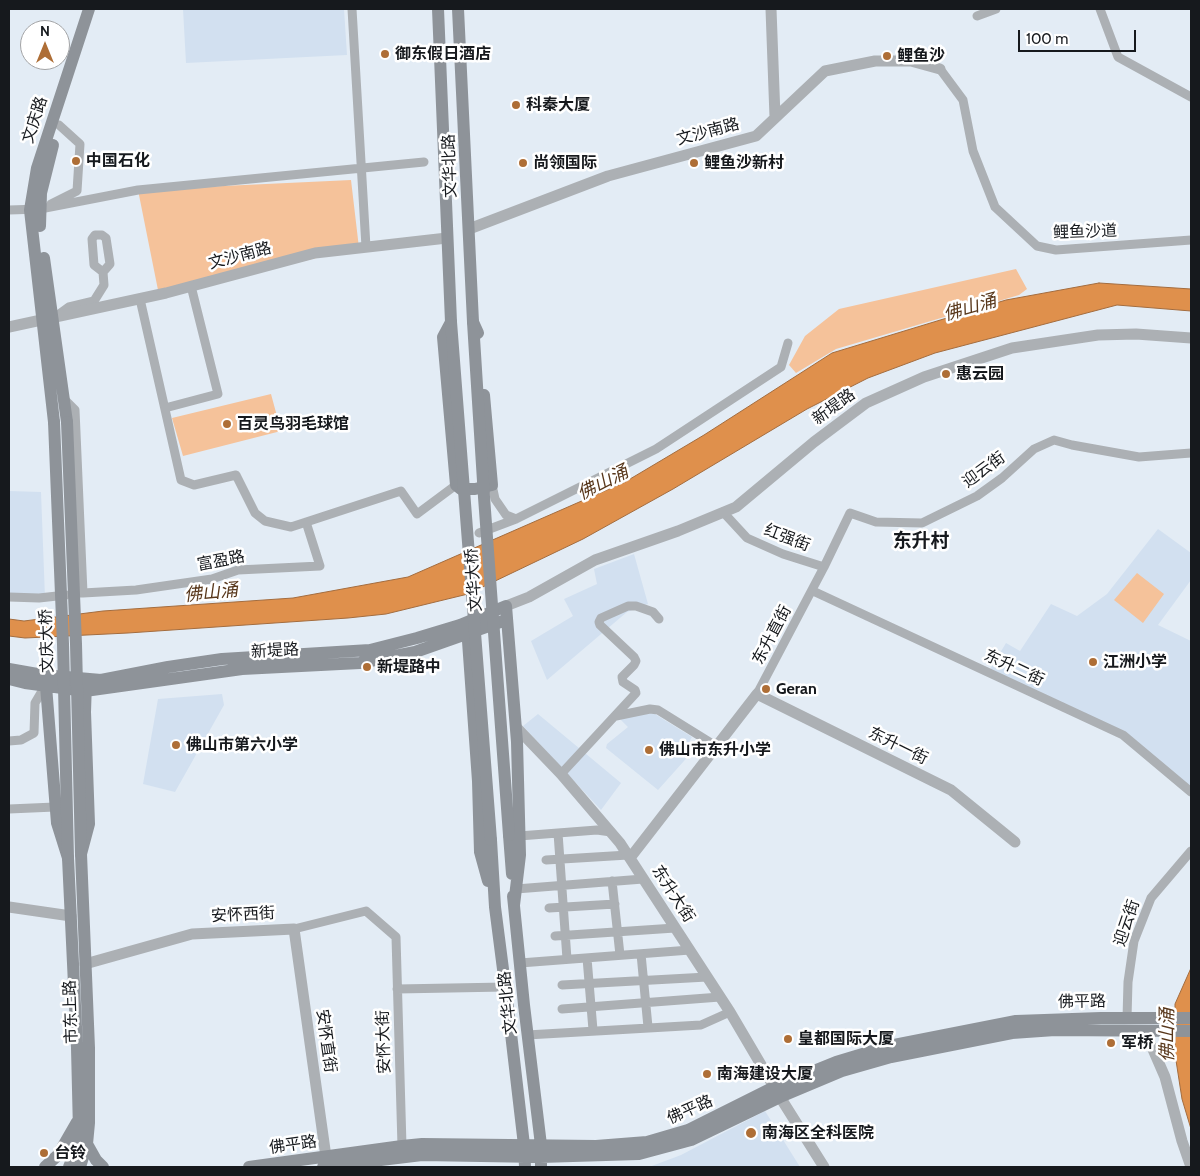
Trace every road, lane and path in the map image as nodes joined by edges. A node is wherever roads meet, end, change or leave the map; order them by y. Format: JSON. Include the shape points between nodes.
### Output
{"nodes":[{"id":1,"x":89,"y":9,"type":"edge"},
{"id":2,"x":97,"y":9,"type":"edge"},
{"id":3,"x":352,"y":9,"type":"edge"},
{"id":4,"x":438,"y":9,"type":"edge"},
{"id":5,"x":458,"y":9,"type":"edge"},
{"id":6,"x":771,"y":9,"type":"edge"},
{"id":7,"x":996,"y":9,"type":"edge"},
{"id":8,"x":1100,"y":9,"type":"edge"},
{"id":9,"x":977,"y":16,"type":"dead end"},
{"id":10,"x":940,"y":69,"type":"joint"},
{"id":11,"x":1191,"y":97,"type":"edge"},
{"id":12,"x":776,"y":117,"type":"junction"},
{"id":13,"x":59,"y":125,"type":"junction"},
{"id":14,"x":424,"y":162,"type":"dead end"},
{"id":15,"x":362,"y":168,"type":"junction"},
{"id":16,"x":9,"y":210,"type":"edge"},
{"id":17,"x":35,"y":210,"type":"junction"},
{"id":18,"x":469,"y":229,"type":"junction"},
{"id":19,"x":447,"y":238,"type":"junction"},
{"id":20,"x":1191,"y":240,"type":"edge"},
{"id":21,"x":366,"y":247,"type":"junction"},
{"id":22,"x":103,"y":272,"type":"dead end"},
{"id":23,"x":191,"y":286,"type":"junction"},
{"id":24,"x":140,"y":299,"type":"junction"},
{"id":25,"x":48,"y":319,"type":"junction"},
{"id":26,"x":451,"y":322,"type":"junction"},
{"id":27,"x":474,"y":322,"type":"junction"},
{"id":28,"x":9,"y":327,"type":"edge"},
{"id":29,"x":1191,"y":338,"type":"edge"},
{"id":30,"x":788,"y":343,"type":"dead end"},
{"id":31,"x":64,"y":399,"type":"junction"},
{"id":32,"x":165,"y":408,"type":"junction"},
{"id":33,"x":60,"y":422,"type":"junction"},
{"id":34,"x":1191,"y":453,"type":"edge"},
{"id":35,"x":456,"y":485,"type":"junction"},
{"id":36,"x":492,"y":485,"type":"junction"},
{"id":37,"x":723,"y":512,"type":"junction"},
{"id":38,"x":516,"y":519,"type":"junction"},
{"id":39,"x":306,"y":522,"type":"junction"},
{"id":40,"x":479,"y":533,"type":"dead end"},
{"id":41,"x":824,"y":567,"type":"junction"},
{"id":42,"x":813,"y":591,"type":"junction"},
{"id":43,"x":83,"y":593,"type":"junction"},
{"id":44,"x":9,"y":597,"type":"edge"},
{"id":45,"x":530,"y":597,"type":"junction"},
{"id":46,"x":506,"y":606,"type":"junction"},
{"id":47,"x":508,"y":619,"type":"junction"},
{"id":48,"x":659,"y":619,"type":"dead end"},
{"id":49,"x":467,"y":628,"type":"junction"},
{"id":50,"x":9,"y":669,"type":"edge"},
{"id":51,"x":9,"y":680,"type":"edge"},
{"id":52,"x":45,"y":680,"type":"junction"},
{"id":53,"x":86,"y":685,"type":"junction"},
{"id":54,"x":757,"y":694,"type":"junction"},
{"id":55,"x":615,"y":716,"type":"junction"},
{"id":56,"x":516,"y":727,"type":"junction"},
{"id":57,"x":9,"y":740,"type":"edge"},
{"id":58,"x":716,"y":746,"type":"junction"},
{"id":59,"x":561,"y":774,"type":"junction"},
{"id":60,"x":1191,"y":792,"type":"edge"},
{"id":61,"x":55,"y":807,"type":"junction"},
{"id":62,"x":9,"y":809,"type":"edge"},
{"id":63,"x":611,"y":832,"type":"junction"},
{"id":64,"x":558,"y":833,"type":"junction"},
{"id":65,"x":514,"y":835,"type":"junction"},
{"id":66,"x":1015,"y":842,"type":"dead end"},
{"id":67,"x":1191,"y":851,"type":"edge"},
{"id":68,"x":81,"y":854,"type":"junction"},
{"id":69,"x":629,"y":856,"type":"junction"},
{"id":70,"x":68,"y":858,"type":"junction"},
{"id":71,"x":546,"y":860,"type":"dead end"},
{"id":72,"x":560,"y":860,"type":"junction"},
{"id":73,"x":644,"y":879,"type":"junction"},
{"id":74,"x":612,"y":881,"type":"junction"},
{"id":75,"x":562,"y":886,"type":"junction"},
{"id":76,"x":516,"y":889,"type":"junction"},
{"id":77,"x":615,"y":904,"type":"junction"},
{"id":78,"x":514,"y":905,"type":"junction"},
{"id":79,"x":9,"y":907,"type":"edge"},
{"id":80,"x":495,"y":907,"type":"junction"},
{"id":81,"x":563,"y":907,"type":"junction"},
{"id":82,"x":549,"y":908,"type":"dead end"},
{"id":83,"x":71,"y":916,"type":"junction"},
{"id":84,"x":675,"y":928,"type":"junction"},
{"id":85,"x":294,"y":929,"type":"junction"},
{"id":86,"x":618,"y":932,"type":"junction"},
{"id":87,"x":565,"y":935,"type":"junction"},
{"id":88,"x":555,"y":936,"type":"dead end"},
{"id":89,"x":396,"y":937,"type":"joint"},
{"id":90,"x":690,"y":950,"type":"junction"},
{"id":91,"x":641,"y":954,"type":"junction"},
{"id":92,"x":620,"y":955,"type":"junction"},
{"id":93,"x":587,"y":958,"type":"junction"},
{"id":94,"x":567,"y":959,"type":"junction"},
{"id":95,"x":520,"y":963,"type":"junction"},
{"id":96,"x":85,"y":964,"type":"junction"},
{"id":97,"x":707,"y":977,"type":"junction"},
{"id":98,"x":644,"y":980,"type":"junction"},
{"id":99,"x":589,"y":984,"type":"junction"},
{"id":100,"x":562,"y":985,"type":"dead end"},
{"id":101,"x":505,"y":987,"type":"junction"},
{"id":102,"x":397,"y":989,"type":"junction"},
{"id":103,"x":720,"y":997,"type":"junction"},
{"id":104,"x":646,"y":1003,"type":"junction"},
{"id":105,"x":591,"y":1007,"type":"junction"},
{"id":106,"x":562,"y":1009,"type":"dead end"},
{"id":107,"x":730,"y":1012,"type":"junction"},
{"id":108,"x":1127,"y":1018,"type":"junction"},
{"id":109,"x":1191,"y":1018,"type":"edge"},
{"id":110,"x":1160,"y":1024,"type":"junction"},
{"id":111,"x":648,"y":1027,"type":"junction"},
{"id":112,"x":593,"y":1030,"type":"junction"},
{"id":113,"x":1145,"y":1030,"type":"junction"},
{"id":114,"x":1191,"y":1031,"type":"edge"},
{"id":115,"x":527,"y":1035,"type":"junction"},
{"id":116,"x":777,"y":1092,"type":"junction"},
{"id":117,"x":78,"y":1122,"type":"junction"},
{"id":118,"x":88,"y":1144,"type":"junction"},
{"id":119,"x":402,"y":1146,"type":"junction"},
{"id":120,"x":524,"y":1157,"type":"edge"},
{"id":121,"x":541,"y":1157,"type":"edge"},
{"id":122,"x":324,"y":1162,"type":"edge"},
{"id":123,"x":394,"y":1162,"type":"edge"},
{"id":124,"x":1191,"y":1166,"type":"edge"},
{"id":125,"x":45,"y":1167,"type":"edge"},
{"id":126,"x":69,"y":1167,"type":"edge"},
{"id":127,"x":80,"y":1167,"type":"edge"},
{"id":128,"x":103,"y":1167,"type":"edge"},
{"id":129,"x":249,"y":1167,"type":"edge"},
{"id":130,"x":824,"y":1167,"type":"edge"}],
"edges":[{"from":1,"to":17,"type":"main road","name":"文庆路","via":[[37,168]]},
{"from":2,"to":13,"type":"main road","name":"文庆路"},
{"from":3,"to":15,"type":"street"},
{"from":4,"to":19,"type":"main road","name":"文华北路"},
{"from":5,"to":18,"type":"main road","name":"文华北路"},
{"from":6,"to":12,"type":"street"},
{"from":7,"to":9,"type":"street"},
{"from":8,"to":11,"type":"street","via":[[1118,57]]},
{"from":10,"to":12,"type":"street","name":"文沙南路","via":[[911,61],[875,61],[825,71]]},
{"from":10,"to":20,"type":"street","name":"鲤鱼沙道","via":[[963,100],[973,151],[994,207],[1037,246],[1056,250]]},
{"from":12,"to":18,"type":"street","name":"文沙南路","via":[[756,136],[608,176]]},
{"from":13,"to":17,"type":"main road","name":"文庆路"},
{"from":13,"to":17,"type":"street","via":[[80,144],[77,191]]},
{"from":14,"to":15,"type":"street"},
{"from":15,"to":17,"type":"street","via":[[138,190]]},
{"from":15,"to":21,"type":"street"},
{"from":16,"to":17,"type":"street"},
{"from":17,"to":25,"type":"main road","name":"文庆路"},
{"from":18,"to":27,"type":"main road","name":"文华北路"},
{"from":19,"to":21,"type":"street","name":"文沙南路"},
{"from":19,"to":26,"type":"main road","name":"文华北路"},
{"from":21,"to":23,"type":"street","name":"文沙南路","via":[[315,253]]},
{"from":22,"to":25,"type":"street","via":[[104,285],[94,301],[69,308]]},
{"from":23,"to":24,"type":"street","name":"文沙南路"},
{"from":23,"to":32,"type":"street","via":[[218,394]]},
{"from":24,"to":25,"type":"street","name":"文沙南路"},
{"from":24,"to":32,"type":"street"},
{"from":25,"to":28,"type":"street","name":"文沙南路"},
{"from":25,"to":31,"type":"main road","name":"文庆路"},
{"from":25,"to":33,"type":"main road","name":"文庆路"},
{"from":26,"to":35,"type":"main road","via":[[444,337]]},
{"from":26,"to":80,"type":"main road","name":"文华北路","bridge":true},
{"from":27,"to":36,"type":"main road","via":[[480,337]]},
{"from":27,"to":65,"type":"main road","name":"文华大桥","bridge":true,"via":[[484,497]]},
{"from":29,"to":37,"type":"street","name":"新堤路","via":[[1098,335],[1012,348],[924,377],[866,403],[736,507]]},
{"from":30,"to":38,"type":"street","via":[[781,367],[656,449]]},
{"from":31,"to":33,"type":"main road","name":"文庆路"},
{"from":31,"to":43,"type":"street","via":[[75,410]]},
{"from":32,"to":39,"type":"street","via":[[181,480],[194,485],[236,475],[255,513],[265,522],[291,526]]},
{"from":33,"to":68,"type":"main road","name":"文庆大桥","bridge":true,"via":[[76,644]]},
{"from":33,"to":70,"type":"main road","name":"文庆大桥","bridge":true},
{"from":34,"to":41,"type":"street","name":"迎云街","via":[[1138,457],[1054,440],[1034,448],[977,496],[922,522],[876,522],[850,513]]},
{"from":35,"to":36,"type":"main road","via":[[461,489]]},
{"from":35,"to":39,"type":"street","via":[[416,514],[401,491]]},
{"from":36,"to":38,"type":"street","via":[[494,499],[506,515]]},
{"from":37,"to":41,"type":"street","name":"红强街","via":[[747,538],[782,554]]},
{"from":37,"to":45,"type":"street","name":"新堤路","via":[[595,560]]},
{"from":38,"to":40,"type":"street"},
{"from":39,"to":43,"type":"street","name":"富盈路","via":[[320,566],[238,570],[212,579],[136,590]]},
{"from":41,"to":42,"type":"street","name":"红强街"},
{"from":42,"to":54,"type":"street","name":"东升直街"},
{"from":42,"to":60,"type":"street","name":"东升二街","via":[[1123,735]]},
{"from":43,"to":44,"type":"street","name":"富盈路","via":[[39,598]]},
{"from":45,"to":46,"type":"street","name":"新堤路"},
{"from":45,"to":47,"type":"street","name":"新堤路"},
{"from":46,"to":47,"type":"main road"},
{"from":46,"to":49,"type":"main road","name":"新堤路"},
{"from":47,"to":49,"type":"main road","name":"新堤路"},
{"from":47,"to":56,"type":"main road"},
{"from":48,"to":55,"type":"street","via":[[645,608],[628,606],[601,618],[599,622],[636,661],[622,678],[636,693]]},
{"from":49,"to":53,"type":"main road","name":"新堤路","via":[[370,650],[222,658]]},
{"from":49,"to":80,"type":"main road","via":[[480,852]]},
{"from":50,"to":52,"type":"main road","name":"新堤路"},
{"from":51,"to":52,"type":"main road","name":"新堤路"},
{"from":52,"to":53,"type":"main road","name":"新堤路"},
{"from":52,"to":57,"type":"street","via":[[35,703],[34,733],[21,740]]},
{"from":52,"to":61,"type":"main road"},
{"from":53,"to":68,"type":"main road","via":[[89,824]]},
{"from":54,"to":58,"type":"street"},
{"from":54,"to":66,"type":"street","name":"东升一街","via":[[951,790]]},
{"from":55,"to":58,"type":"street","via":[[658,710]]},
{"from":55,"to":59,"type":"street"},
{"from":56,"to":59,"type":"street","name":"东升大街"},
{"from":56,"to":65,"type":"main road"},
{"from":58,"to":69,"type":"street"},
{"from":59,"to":63,"type":"street","name":"东升大街"},
{"from":61,"to":62,"type":"street"},
{"from":61,"to":70,"type":"main road"},
{"from":63,"to":64,"type":"street"},
{"from":63,"to":69,"type":"street","name":"东升大街"},
{"from":64,"to":65,"type":"street"},
{"from":64,"to":72,"type":"street"},
{"from":65,"to":76,"type":"main road","via":[[520,855]]},
{"from":65,"to":78,"type":"main road","name":"文华北路"},
{"from":67,"to":108,"type":"street","name":"迎云街","via":[[1151,898],[1134,942]]},
{"from":68,"to":96,"type":"main road","name":"市东上路"},
{"from":69,"to":72,"type":"street"},
{"from":69,"to":73,"type":"street","name":"东升大街"},
{"from":70,"to":83,"type":"main road","name":"市东上路"},
{"from":71,"to":72,"type":"street"},
{"from":72,"to":75,"type":"street"},
{"from":73,"to":74,"type":"street"},
{"from":73,"to":84,"type":"street","name":"东升大街"},
{"from":74,"to":75,"type":"street"},
{"from":74,"to":77,"type":"street"},
{"from":75,"to":76,"type":"street"},
{"from":75,"to":81,"type":"street"},
{"from":76,"to":78,"type":"main road"},
{"from":77,"to":81,"type":"street"},
{"from":77,"to":86,"type":"street"},
{"from":78,"to":95,"type":"main road","name":"文华北路"},
{"from":79,"to":83,"type":"street"},
{"from":80,"to":101,"type":"main road"},
{"from":81,"to":82,"type":"street"},
{"from":81,"to":87,"type":"street"},
{"from":83,"to":117,"type":"main road","name":"市东上路"},
{"from":84,"to":86,"type":"street"},
{"from":84,"to":90,"type":"street","name":"东升大街"},
{"from":85,"to":89,"type":"street","name":"安怀西街","via":[[366,912]]},
{"from":85,"to":96,"type":"street","name":"安怀西街","via":[[192,934]]},
{"from":85,"to":122,"type":"street","name":"安怀直街"},
{"from":86,"to":87,"type":"street"},
{"from":86,"to":92,"type":"street"},
{"from":87,"to":88,"type":"street"},
{"from":87,"to":94,"type":"street"},
{"from":89,"to":102,"type":"street","name":"安怀大街"},
{"from":90,"to":91,"type":"street"},
{"from":90,"to":97,"type":"street","name":"东升大街"},
{"from":91,"to":92,"type":"street"},
{"from":91,"to":98,"type":"street"},
{"from":92,"to":93,"type":"street"},
{"from":93,"to":94,"type":"street"},
{"from":93,"to":99,"type":"street"},
{"from":94,"to":95,"type":"street"},
{"from":95,"to":115,"type":"main road","name":"文华北路"},
{"from":96,"to":118,"type":"main road","name":"市东上路","via":[[89,1048]]},
{"from":97,"to":98,"type":"street"},
{"from":97,"to":103,"type":"street","name":"东升大街"},
{"from":98,"to":99,"type":"street"},
{"from":98,"to":104,"type":"street"},
{"from":99,"to":100,"type":"street"},
{"from":99,"to":105,"type":"street"},
{"from":101,"to":102,"type":"street"},
{"from":101,"to":120,"type":"main road"},
{"from":102,"to":119,"type":"street","name":"安怀大街"},
{"from":103,"to":104,"type":"street"},
{"from":103,"to":107,"type":"street","name":"东升大街"},
{"from":104,"to":105,"type":"street"},
{"from":104,"to":111,"type":"street"},
{"from":105,"to":106,"type":"street"},
{"from":105,"to":112,"type":"street"},
{"from":107,"to":111,"type":"street","via":[[701,1024]]},
{"from":107,"to":116,"type":"street","name":"东升大街"},
{"from":108,"to":110,"type":"main road","name":"佛平路"},
{"from":108,"to":116,"type":"main road","name":"佛平路","via":[[1016,1021],[899,1044],[836,1062]]},
{"from":109,"to":110,"type":"main road"},
{"from":110,"to":113,"type":"main road","name":"佛平路"},
{"from":110,"to":114,"type":"main road","name":"佛平路"},
{"from":111,"to":112,"type":"street"},
{"from":112,"to":115,"type":"street"},
{"from":113,"to":116,"type":"main road","name":"佛平路","via":[[1012,1033],[891,1057]]},
{"from":113,"to":124,"type":"street","via":[[1165,1077]]},
{"from":115,"to":121,"type":"main road","name":"文华北路"},
{"from":116,"to":121,"type":"main road","name":"佛平路","via":[[691,1140],[668,1148],[639,1154]]},
{"from":116,"to":130,"type":"street","name":"东升大街"},
{"from":117,"to":125,"type":"main road","via":[[58,1155]]},
{"from":117,"to":126,"type":"main road","name":"市东上路","via":[[77,1147]]},
{"from":118,"to":127,"type":"main road","name":"市东上路"},
{"from":118,"to":128,"type":"main road"},
{"from":119,"to":120,"type":"main road","name":"佛平路"},
{"from":119,"to":122,"type":"main road","name":"佛平路"},
{"from":120,"to":121,"type":"main road","name":"佛平路"},
{"from":120,"to":123,"type":"main road","name":"佛平路","via":[[422,1155]]},
{"from":122,"to":123,"type":"main road","name":"佛平路"},
{"from":122,"to":129,"type":"main road","name":"佛平路"}]}
